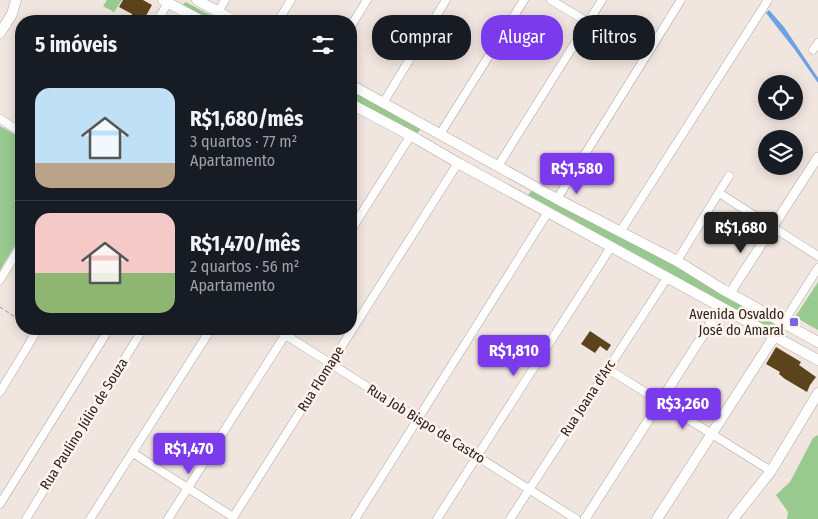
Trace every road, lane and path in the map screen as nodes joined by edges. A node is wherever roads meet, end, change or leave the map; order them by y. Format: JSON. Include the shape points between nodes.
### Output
{"nodes":[{"id":1,"x":16,"y":0,"type":"edge"},
{"id":2,"x":190,"y":0,"type":"edge"},
{"id":3,"x":197,"y":0,"type":"edge"},
{"id":4,"x":226,"y":0,"type":"edge"},
{"id":5,"x":291,"y":0,"type":"edge"},
{"id":6,"x":367,"y":0,"type":"edge"},
{"id":7,"x":446,"y":0,"type":"edge"},
{"id":8,"x":524,"y":0,"type":"edge"},
{"id":9,"x":551,"y":0,"type":"edge"},
{"id":10,"x":602,"y":0,"type":"edge"},
{"id":11,"x":681,"y":0,"type":"edge"},
{"id":12,"x":768,"y":0,"type":"edge"},
{"id":13,"x":167,"y":1,"type":"edge"},
{"id":14,"x":218,"y":12,"type":"junction"},
{"id":15,"x":160,"y":15,"type":"edge"},
{"id":16,"x":192,"y":15,"type":"edge"},
{"id":17,"x":224,"y":15,"type":"edge"},
{"id":18,"x":282,"y":15,"type":"edge"},
{"id":19,"x":576,"y":15,"type":"edge"},
{"id":20,"x":592,"y":15,"type":"edge"},
{"id":21,"x":357,"y":16,"type":"edge"},
{"id":22,"x":0,"y":33,"type":"edge"},
{"id":23,"x":573,"y":46,"type":"edge"},
{"id":24,"x":357,"y":88,"type":"edge"},
{"id":25,"x":383,"y":103,"type":"junction"},
{"id":26,"x":357,"y":107,"type":"edge"},
{"id":27,"x":0,"y":119,"type":"edge"},
{"id":28,"x":15,"y":128,"type":"edge"},
{"id":29,"x":440,"y":134,"type":"junction"},
{"id":30,"x":411,"y":135,"type":"junction"},
{"id":31,"x":818,"y":157,"type":"edge"},
{"id":32,"x":458,"y":163,"type":"junction"},
{"id":33,"x":498,"y":166,"type":"junction"},
{"id":34,"x":729,"y":176,"type":"dead end"},
{"id":35,"x":525,"y":181,"type":"junction"},
{"id":36,"x":514,"y":193,"type":"junction"},
{"id":37,"x":719,"y":193,"type":"junction"},
{"id":38,"x":557,"y":199,"type":"junction"},
{"id":39,"x":548,"y":212,"type":"junction"},
{"id":40,"x":357,"y":220,"type":"edge"},
{"id":41,"x":773,"y":227,"type":"junction"},
{"id":42,"x":620,"y":232,"type":"junction"},
{"id":43,"x":611,"y":247,"type":"junction"},
{"id":44,"x":15,"y":255,"type":"edge"},
{"id":45,"x":818,"y":256,"type":"edge"},
{"id":46,"x":677,"y":260,"type":"junction"},
{"id":47,"x":818,"y":268,"type":"edge"},
{"id":48,"x":667,"y":278,"type":"junction"},
{"id":49,"x":0,"y":280,"type":"edge"},
{"id":50,"x":730,"y":293,"type":"junction"},
{"id":51,"x":0,"y":307,"type":"edge"},
{"id":52,"x":721,"y":307,"type":"junction"},
{"id":53,"x":15,"y":317,"type":"edge"},
{"id":54,"x":357,"y":321,"type":"edge"},
{"id":55,"x":787,"y":325,"type":"junction"},
{"id":56,"x":34,"y":335,"type":"edge"},
{"id":57,"x":105,"y":335,"type":"edge"},
{"id":58,"x":139,"y":335,"type":"edge"},
{"id":59,"x":207,"y":335,"type":"edge"},
{"id":60,"x":285,"y":335,"type":"edge"},
{"id":61,"x":291,"y":335,"type":"edge"},
{"id":62,"x":348,"y":335,"type":"edge"},
{"id":63,"x":774,"y":336,"type":"junction"},
{"id":64,"x":818,"y":342,"type":"edge"},
{"id":65,"x":818,"y":360,"type":"edge"},
{"id":66,"x":330,"y":363,"type":"junction"},
{"id":67,"x":608,"y":368,"type":"junction"},
{"id":68,"x":0,"y":392,"type":"edge"},
{"id":69,"x":818,"y":393,"type":"edge"},
{"id":70,"x":660,"y":402,"type":"junction"},
{"id":71,"x":418,"y":419,"type":"junction"},
{"id":72,"x":711,"y":435,"type":"junction"},
{"id":73,"x":133,"y":452,"type":"junction"},
{"id":74,"x":477,"y":456,"type":"junction"},
{"id":75,"x":771,"y":471,"type":"junction"},
{"id":76,"x":188,"y":488,"type":"junction"},
{"id":77,"x":529,"y":489,"type":"junction"},
{"id":78,"x":0,"y":504,"type":"edge"},
{"id":79,"x":232,"y":518,"type":"edge"},
{"id":80,"x":26,"y":519,"type":"edge"},
{"id":81,"x":90,"y":519,"type":"edge"},
{"id":82,"x":168,"y":519,"type":"edge"},
{"id":83,"x":355,"y":519,"type":"edge"},
{"id":84,"x":437,"y":519,"type":"edge"},
{"id":85,"x":510,"y":519,"type":"edge"},
{"id":86,"x":576,"y":519,"type":"edge"},
{"id":87,"x":585,"y":519,"type":"edge"},
{"id":88,"x":657,"y":519,"type":"edge"},
{"id":89,"x":733,"y":519,"type":"edge"}],
"edges":[{"from":1,"to":22,"type":"main road","via":[[12,14]]},
{"from":2,"to":14,"type":"main road"},
{"from":3,"to":14,"type":"main road"},
{"from":4,"to":14,"type":"street"},
{"from":5,"to":18,"type":"street"},
{"from":6,"to":21,"type":"street"},
{"from":7,"to":25,"type":"street"},
{"from":8,"to":29,"type":"street"},
{"from":9,"to":19,"type":"street"},
{"from":10,"to":20,"type":"street"},
{"from":11,"to":38,"type":"street"},
{"from":12,"to":42,"type":"street"},
{"from":13,"to":15,"type":"street"},
{"from":13,"to":16,"type":"main road"},
{"from":14,"to":17,"type":"main road"},
{"from":23,"to":33,"type":"street"},
{"from":24,"to":25,"type":"main road"},
{"from":25,"to":29,"type":"main road"},
{"from":26,"to":30,"type":"main road"},
{"from":27,"to":28,"type":"street"},
{"from":29,"to":33,"type":"main road"},
{"from":30,"to":32,"type":"main road"},
{"from":30,"to":40,"type":"street"},
{"from":31,"to":41,"type":"street"},
{"from":32,"to":36,"type":"main road"},
{"from":32,"to":54,"type":"street","name":"Rua Flomape"},
{"from":33,"to":35,"type":"main road"},
{"from":34,"to":37,"type":"street"},
{"from":35,"to":36,"type":"main road","via":[[523,190]]},
{"from":35,"to":38,"type":"main road"},
{"from":36,"to":39,"type":"main road"},
{"from":37,"to":41,"type":"street"},
{"from":37,"to":46,"type":"street"},
{"from":38,"to":42,"type":"main road"},
{"from":39,"to":43,"type":"main road"},
{"from":39,"to":71,"type":"street"},
{"from":41,"to":45,"type":"street"},
{"from":41,"to":50,"type":"street"},
{"from":42,"to":46,"type":"main road"},
{"from":43,"to":48,"type":"main road"},
{"from":43,"to":74,"type":"street"},
{"from":44,"to":49,"type":"street"},
{"from":46,"to":50,"type":"main road"},
{"from":47,"to":55,"type":"street"},
{"from":48,"to":52,"type":"main road"},
{"from":48,"to":67,"type":"street","name":"Rua Joana d'Arc"},
{"from":50,"to":55,"type":"main road"},
{"from":51,"to":53,"type":"path"},
{"from":52,"to":63,"type":"main road"},
{"from":52,"to":70,"type":"street"},
{"from":55,"to":63,"type":"main road"},
{"from":55,"to":64,"type":"main road"},
{"from":56,"to":68,"type":"street"},
{"from":57,"to":78,"type":"street"},
{"from":58,"to":80,"type":"street","name":"Rua Paulino Júlio de Souza"},
{"from":59,"to":73,"type":"street"},
{"from":60,"to":76,"type":"street"},
{"from":61,"to":66,"type":"street","name":"Rua Job Bispo de Castro"},
{"from":62,"to":66,"type":"street","name":"Rua Flomape"},
{"from":63,"to":65,"type":"main road"},
{"from":63,"to":72,"type":"main road"},
{"from":66,"to":71,"type":"street","name":"Rua Job Bispo de Castro"},
{"from":66,"to":79,"type":"street","name":"Rua Flomape"},
{"from":67,"to":70,"type":"street"},
{"from":67,"to":77,"type":"street","name":"Rua Joana d'Arc"},
{"from":69,"to":75,"type":"main road"},
{"from":70,"to":72,"type":"street"},
{"from":70,"to":87,"type":"street"},
{"from":71,"to":74,"type":"street","name":"Rua Job Bispo de Castro"},
{"from":71,"to":83,"type":"street"},
{"from":72,"to":75,"type":"street"},
{"from":72,"to":88,"type":"main road"},
{"from":73,"to":76,"type":"street"},
{"from":73,"to":81,"type":"street"},
{"from":74,"to":77,"type":"street","name":"Rua Job Bispo de Castro"},
{"from":74,"to":84,"type":"street"},
{"from":75,"to":89,"type":"main road"},
{"from":76,"to":79,"type":"street"},
{"from":76,"to":82,"type":"street"},
{"from":77,"to":85,"type":"street","name":"Rua Joana d'Arc"},
{"from":77,"to":86,"type":"street","name":"Rua Job Bispo de Castro"}]}
